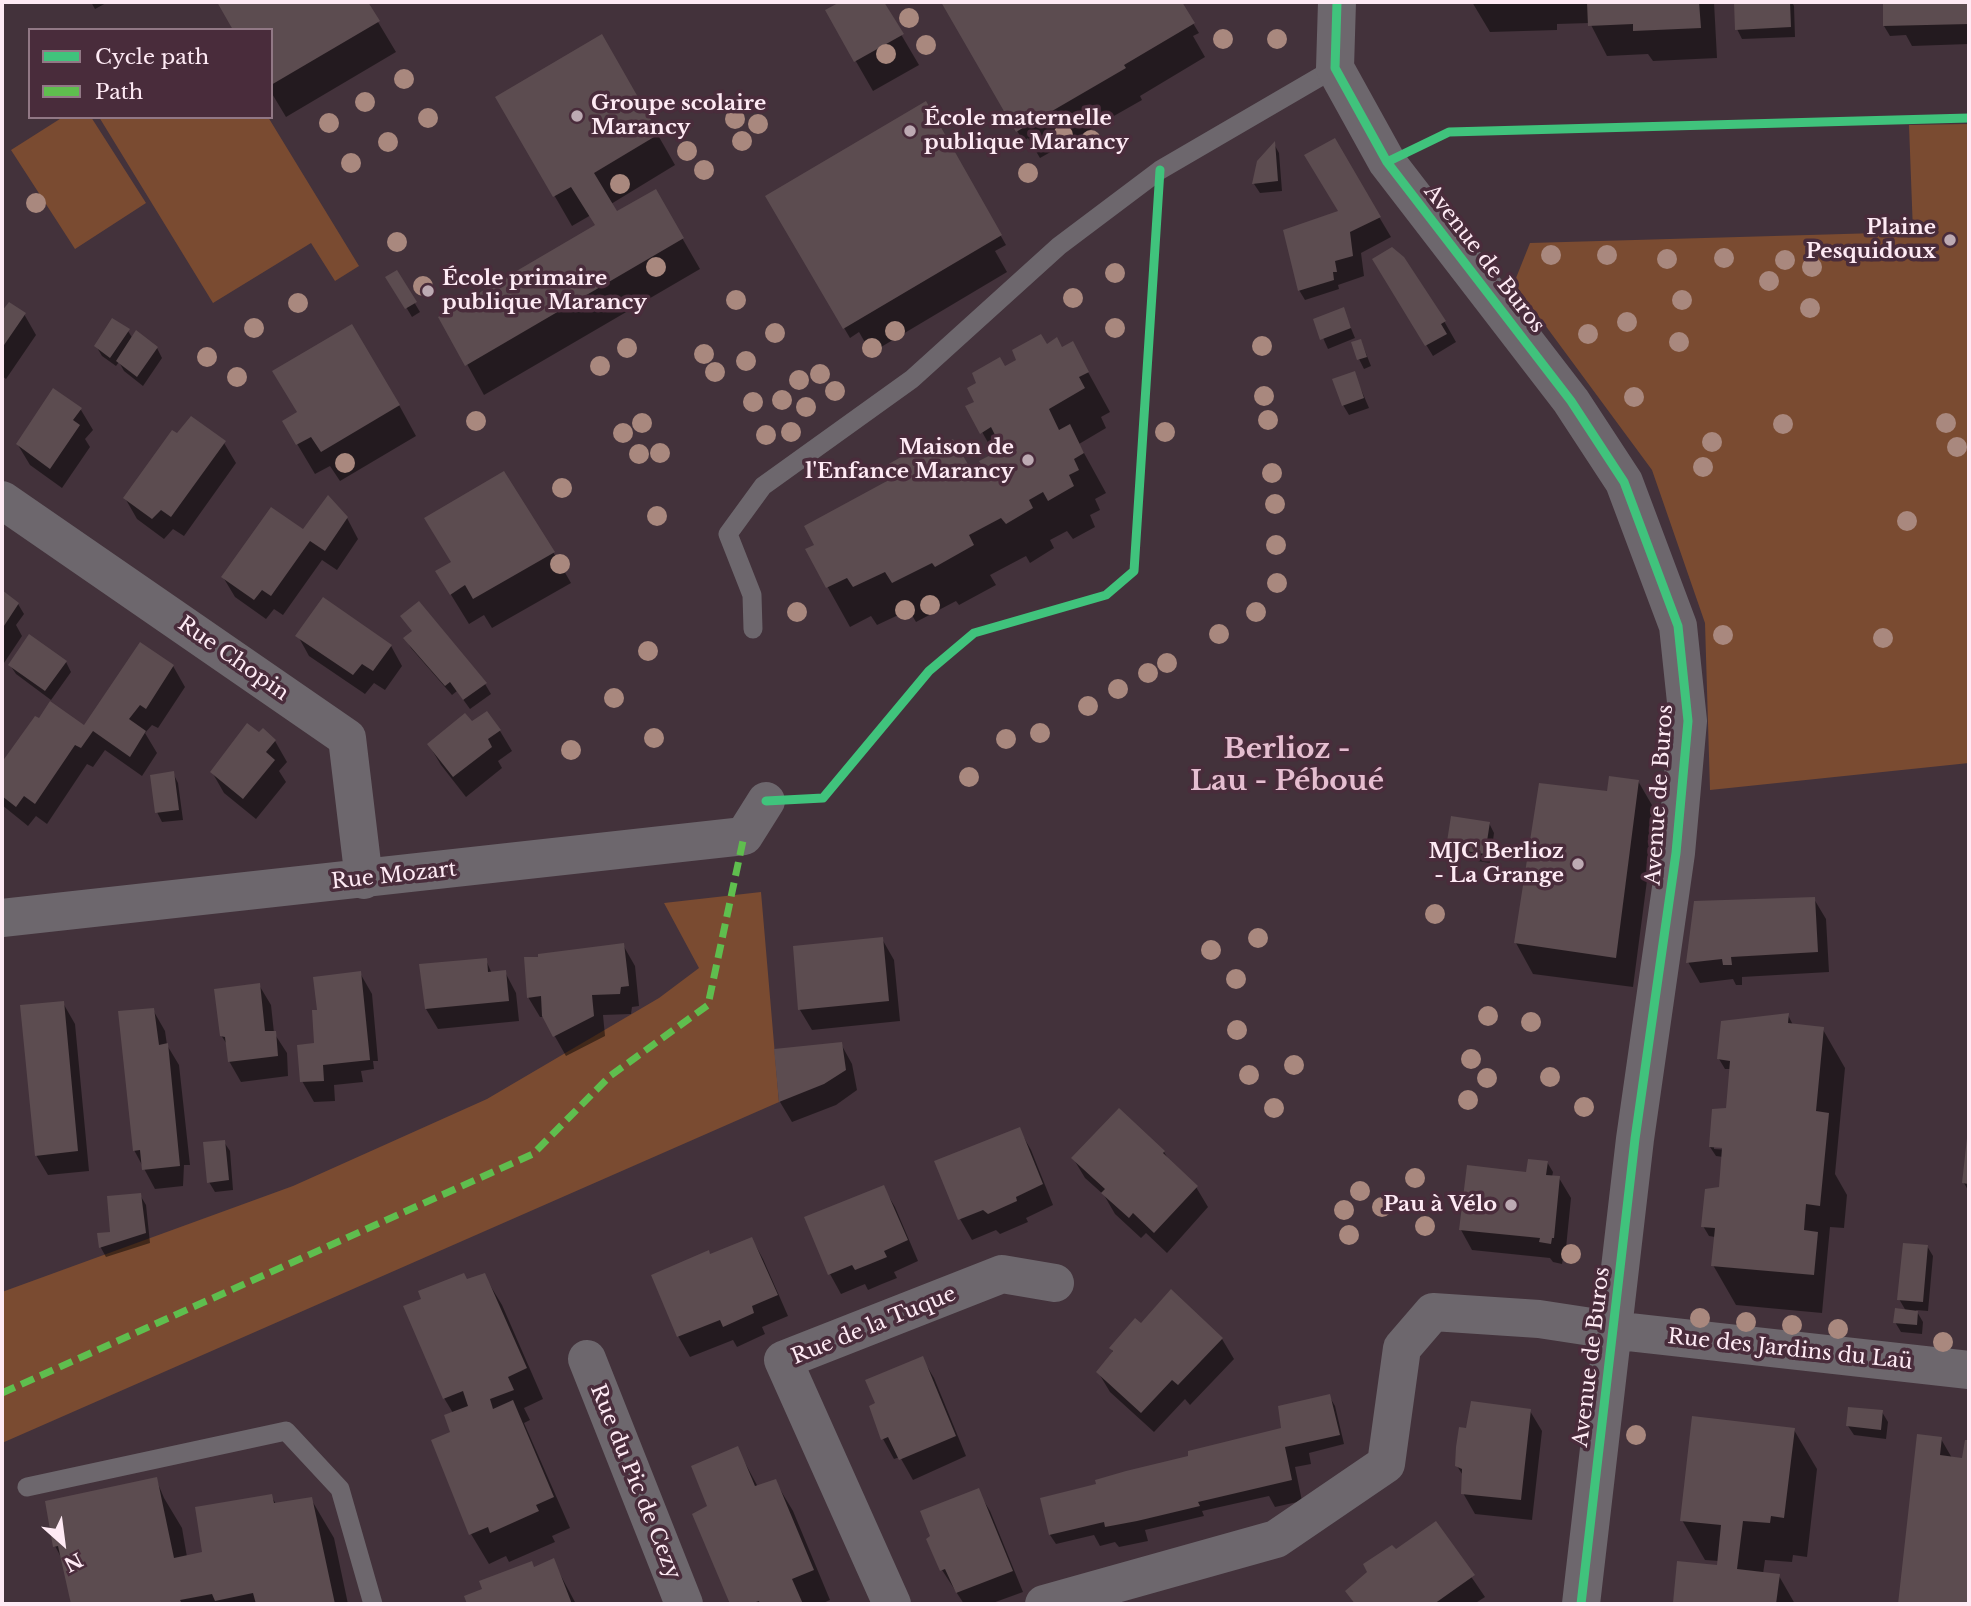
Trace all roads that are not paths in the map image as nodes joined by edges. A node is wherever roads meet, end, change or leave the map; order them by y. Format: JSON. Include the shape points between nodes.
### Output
{"nodes":[{"id":1,"x":1337,"y":2,"type":"edge"},
{"id":2,"x":1335,"y":68,"type":"junction"},
{"id":3,"x":2,"y":500,"type":"edge"},
{"id":4,"x":753,"y":629,"type":"dead end"},
{"id":5,"x":766,"y":801,"type":"dead end"},
{"id":6,"x":364,"y":880,"type":"junction"},
{"id":7,"x":2,"y":918,"type":"edge"},
{"id":8,"x":1055,"y":1283,"type":"dead end"},
{"id":9,"x":1611,"y":1330,"type":"junction"},
{"id":10,"x":587,"y":1359,"type":"dead end"},
{"id":11,"x":1969,"y":1370,"type":"edge"},
{"id":12,"x":27,"y":1487,"type":"dead end"},
{"id":13,"x":373,"y":1604,"type":"edge"},
{"id":14,"x":684,"y":1604,"type":"edge"},
{"id":15,"x":892,"y":1604,"type":"edge"},
{"id":16,"x":1044,"y":1604,"type":"edge"},
{"id":17,"x":1581,"y":1604,"type":"edge"}],
"edges":[{"from":1,"to":2,"type":"street"},
{"from":2,"to":4,"type":"lane","via":[[1160,170],[1059,246],[912,379],[763,486],[728,534],[752,595]]},
{"from":2,"to":9,"type":"street","name":"Avenue de Buros","via":[[1387,162],[1571,401],[1624,482],[1678,626],[1688,721],[1676,853]]},
{"from":3,"to":6,"type":"street","name":"Rue Chopin","via":[[347,738]]},
{"from":5,"to":6,"type":"street","name":"Rue Mozart","via":[[744,836]]},
{"from":6,"to":7,"type":"street","name":"Rue Mozart"},
{"from":8,"to":15,"type":"street","name":"Rue de la Tuque","via":[[1002,1274],[783,1360]]},
{"from":9,"to":11,"type":"street","name":"Rue des Jardins du Laü"},
{"from":9,"to":16,"type":"street","name":"Rue des Jardins du Laü","via":[[1539,1319],[1433,1312],[1402,1348],[1386,1464],[1276,1538]]},
{"from":9,"to":17,"type":"street","name":"Avenue de Buros"},
{"from":10,"to":14,"type":"street","name":"Rue du Pic de Cezy"},
{"from":12,"to":13,"type":"lane","via":[[286,1431],[340,1489]]}]}
